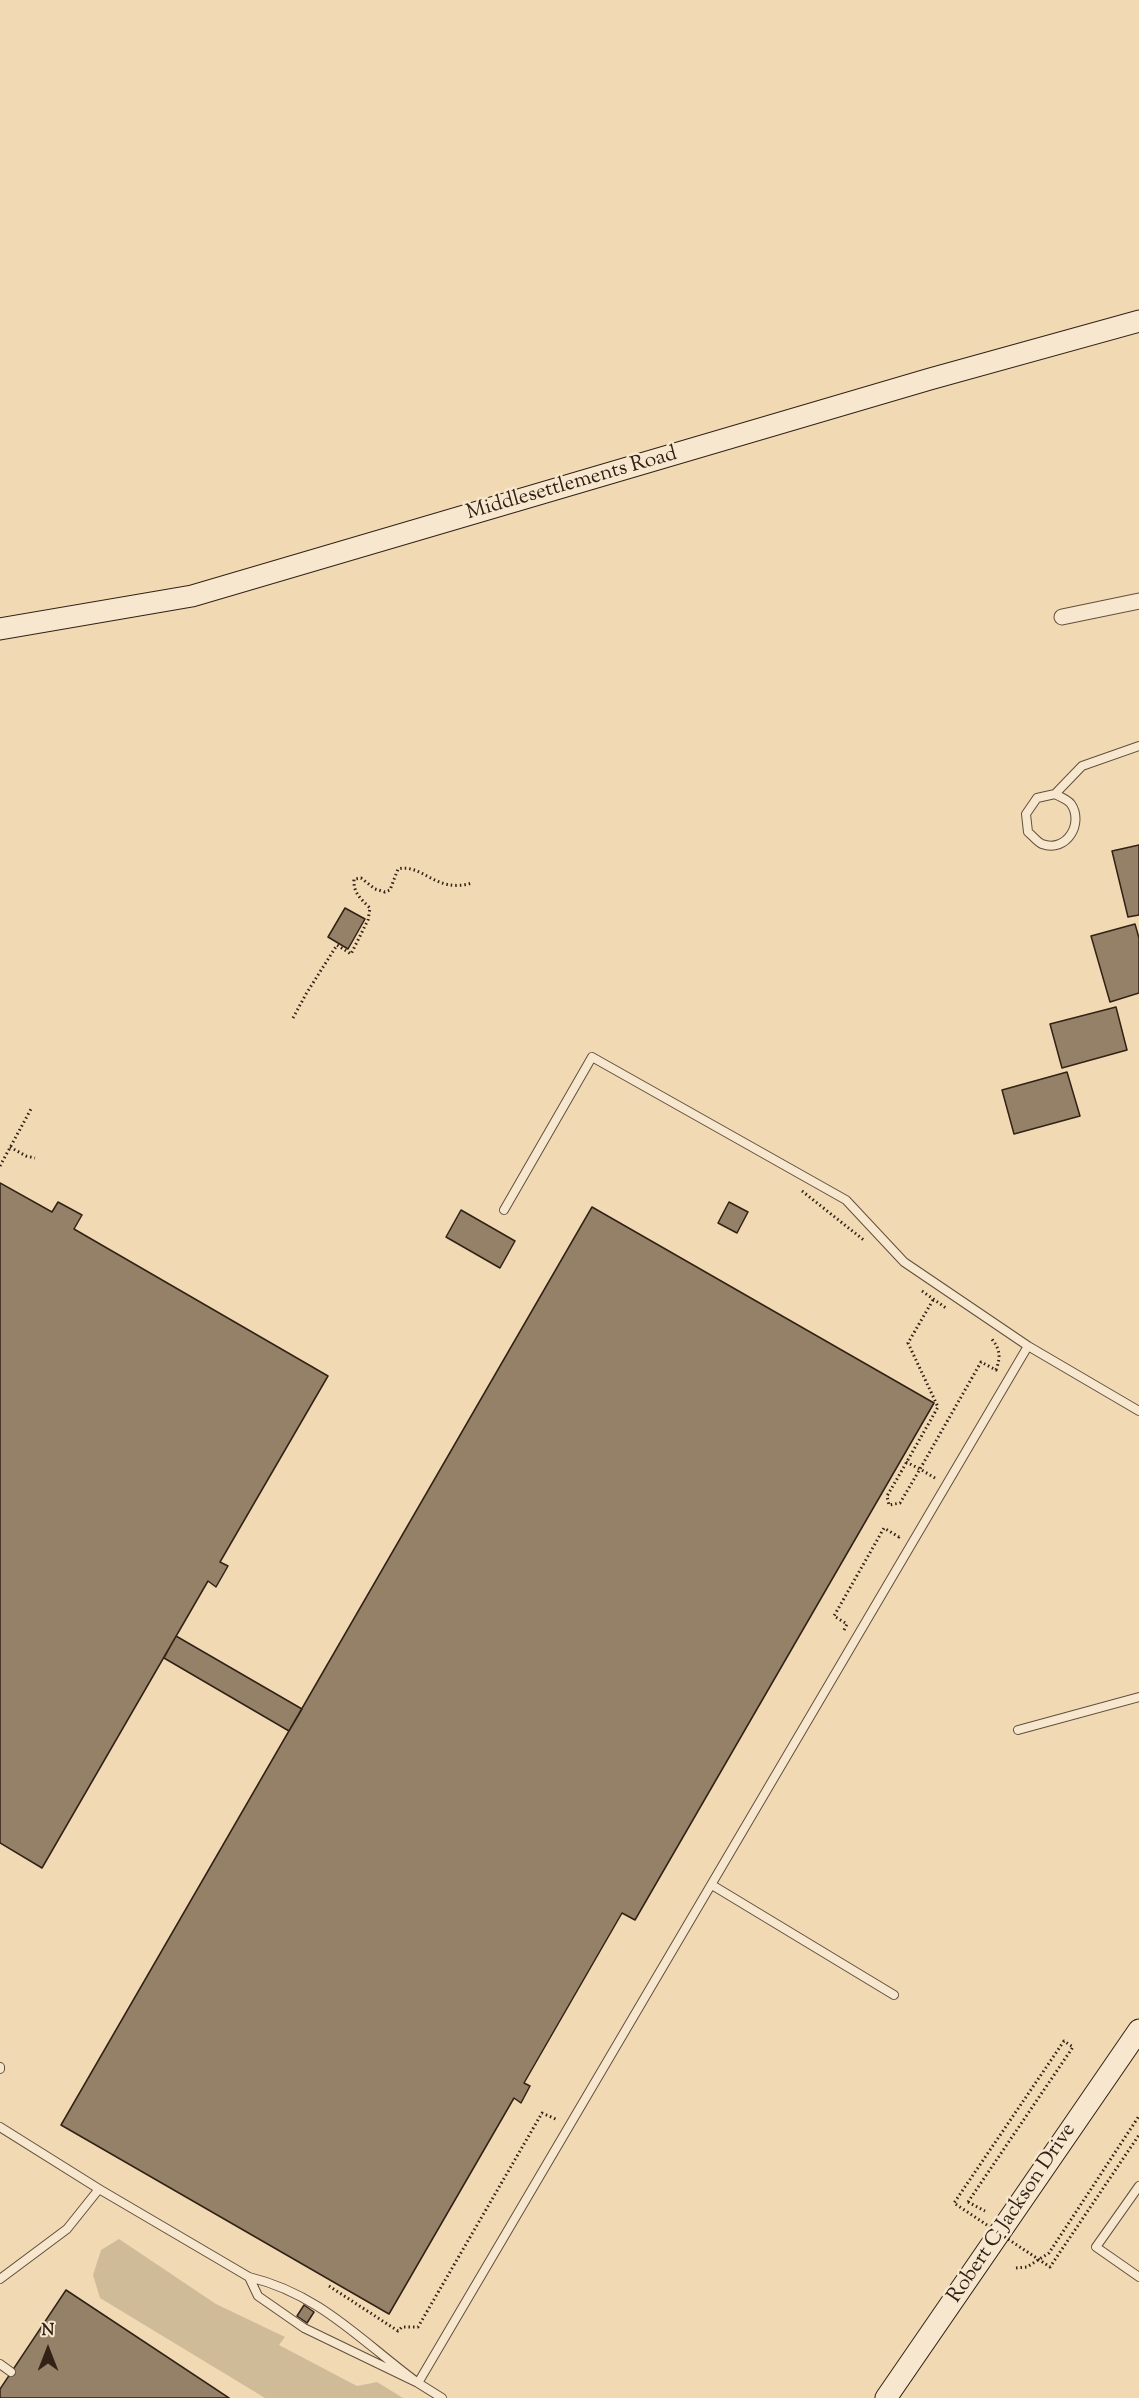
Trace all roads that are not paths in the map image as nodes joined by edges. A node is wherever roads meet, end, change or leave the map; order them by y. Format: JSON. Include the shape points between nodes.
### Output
{"nodes":[{"id":1,"x":1139,"y":321,"type":"edge"},
{"id":2,"x":1139,"y":601,"type":"edge"},
{"id":3,"x":1062,"y":617,"type":"dead end"},
{"id":4,"x":0,"y":629,"type":"edge"},
{"id":5,"x":1139,"y":746,"type":"edge"},
{"id":6,"x":1055,"y":794,"type":"junction"},
{"id":7,"x":504,"y":1210,"type":"dead end"},
{"id":8,"x":1028,"y":1346,"type":"junction"},
{"id":9,"x":1139,"y":1411,"type":"edge"},
{"id":10,"x":1139,"y":1697,"type":"edge"},
{"id":11,"x":1018,"y":1730,"type":"dead end"},
{"id":12,"x":712,"y":1885,"type":"junction"},
{"id":13,"x":894,"y":1995,"type":"dead end"},
{"id":14,"x":1139,"y":2030,"type":"edge"},
{"id":15,"x":0,"y":2127,"type":"edge"},
{"id":16,"x":1139,"y":2186,"type":"edge"},
{"id":17,"x":99,"y":2189,"type":"junction"},
{"id":18,"x":249,"y":2277,"type":"junction"},
{"id":19,"x":1139,"y":2277,"type":"edge"},
{"id":20,"x":0,"y":2279,"type":"edge"},
{"id":21,"x":0,"y":2364,"type":"edge"},
{"id":22,"x":11,"y":2372,"type":"dead end"},
{"id":23,"x":417,"y":2383,"type":"junction"},
{"id":24,"x":442,"y":2398,"type":"edge"},
{"id":25,"x":886,"y":2398,"type":"edge"}],
"edges":[{"from":1,"to":4,"type":"street","name":"Middlesettlements Road","via":[[192,597]]},
{"from":2,"to":3,"type":"street"},
{"from":5,"to":6,"type":"lane","via":[[1082,766]]},
{"from":6,"to":6,"type":"lane","via":[[1036,798],[1026,813],[1028,832],[1042,844],[1059,844],[1073,834],[1077,818],[1070,802]]},
{"from":7,"to":8,"type":"lane","via":[[592,1057],[846,1200],[904,1262]]},
{"from":8,"to":9,"type":"lane"},
{"from":8,"to":12,"type":"lane"},
{"from":10,"to":11,"type":"lane"},
{"from":12,"to":13,"type":"lane"},
{"from":12,"to":23,"type":"lane"},
{"from":14,"to":25,"type":"street","name":"Robert C Jackson Drive"},
{"from":15,"to":17,"type":"lane"},
{"from":16,"to":19,"type":"lane","via":[[1096,2247]]},
{"from":17,"to":18,"type":"lane"},
{"from":17,"to":20,"type":"lane","via":[[67,2229]]},
{"from":18,"to":23,"type":"lane","via":[[274,2283],[318,2304]]},
{"from":18,"to":23,"type":"lane","via":[[258,2296],[304,2328]]},
{"from":21,"to":22,"type":"lane"},
{"from":23,"to":24,"type":"lane"}]}
